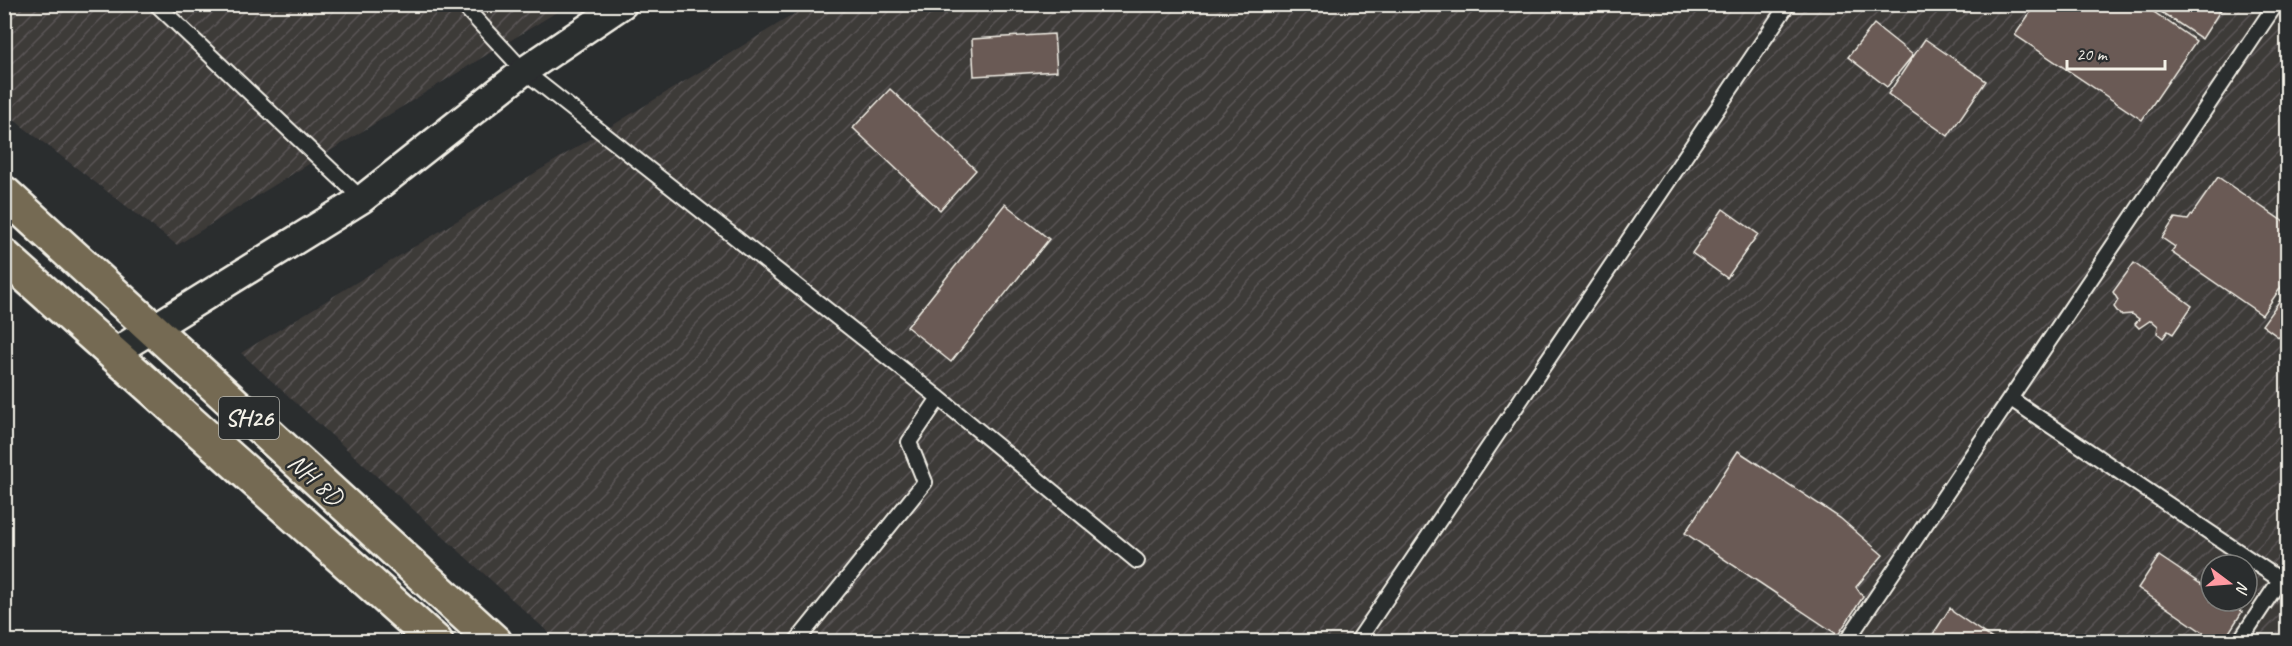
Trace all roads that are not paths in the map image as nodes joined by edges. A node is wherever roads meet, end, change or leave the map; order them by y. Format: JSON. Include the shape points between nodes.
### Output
{"nodes":[{"id":1,"x":156,"y":4,"type":"edge"},
{"id":2,"x":462,"y":4,"type":"edge"},
{"id":3,"x":623,"y":4,"type":"edge"},
{"id":4,"x":1788,"y":4,"type":"edge"},
{"id":5,"x":2276,"y":4,"type":"edge"},
{"id":6,"x":524,"y":71,"type":"junction"},
{"id":7,"x":4,"y":193,"type":"edge"},
{"id":8,"x":362,"y":199,"type":"junction"},
{"id":9,"x":4,"y":256,"type":"edge"},
{"id":10,"x":151,"y":329,"type":"junction"},
{"id":11,"x":112,"y":354,"type":"junction"},
{"id":12,"x":939,"y":398,"type":"junction"},
{"id":13,"x":2011,"y":399,"type":"junction"},
{"id":14,"x":1137,"y":561,"type":"dead end"},
{"id":15,"x":2285,"y":578,"type":"edge"},
{"id":16,"x":436,"y":642,"type":"edge"},
{"id":17,"x":495,"y":642,"type":"edge"},
{"id":18,"x":796,"y":642,"type":"edge"},
{"id":19,"x":1357,"y":642,"type":"edge"},
{"id":20,"x":1846,"y":642,"type":"edge"},
{"id":21,"x":2239,"y":642,"type":"edge"}],
"edges":[{"from":1,"to":8,"type":"lane"},
{"from":2,"to":6,"type":"lane"},
{"from":3,"to":6,"type":"street"},
{"from":4,"to":19,"type":"lane"},
{"from":5,"to":13,"type":"lane"},
{"from":6,"to":8,"type":"street"},
{"from":6,"to":12,"type":"lane"},
{"from":7,"to":10,"type":"main road","name":"NH 8D","number":"SH26"},
{"from":8,"to":10,"type":"street"},
{"from":9,"to":11,"type":"main road","name":"NH 8D","number":"SH26"},
{"from":10,"to":11,"type":"street"},
{"from":10,"to":17,"type":"main road","name":"NH 8D","number":"SH26"},
{"from":11,"to":16,"type":"main road","name":"NH 8D","number":"SH26"},
{"from":12,"to":14,"type":"lane"},
{"from":12,"to":18,"type":"lane","via":[[909,442],[925,482]]},
{"from":13,"to":15,"type":"lane"},
{"from":13,"to":20,"type":"lane"},
{"from":15,"to":21,"type":"lane"}]}
